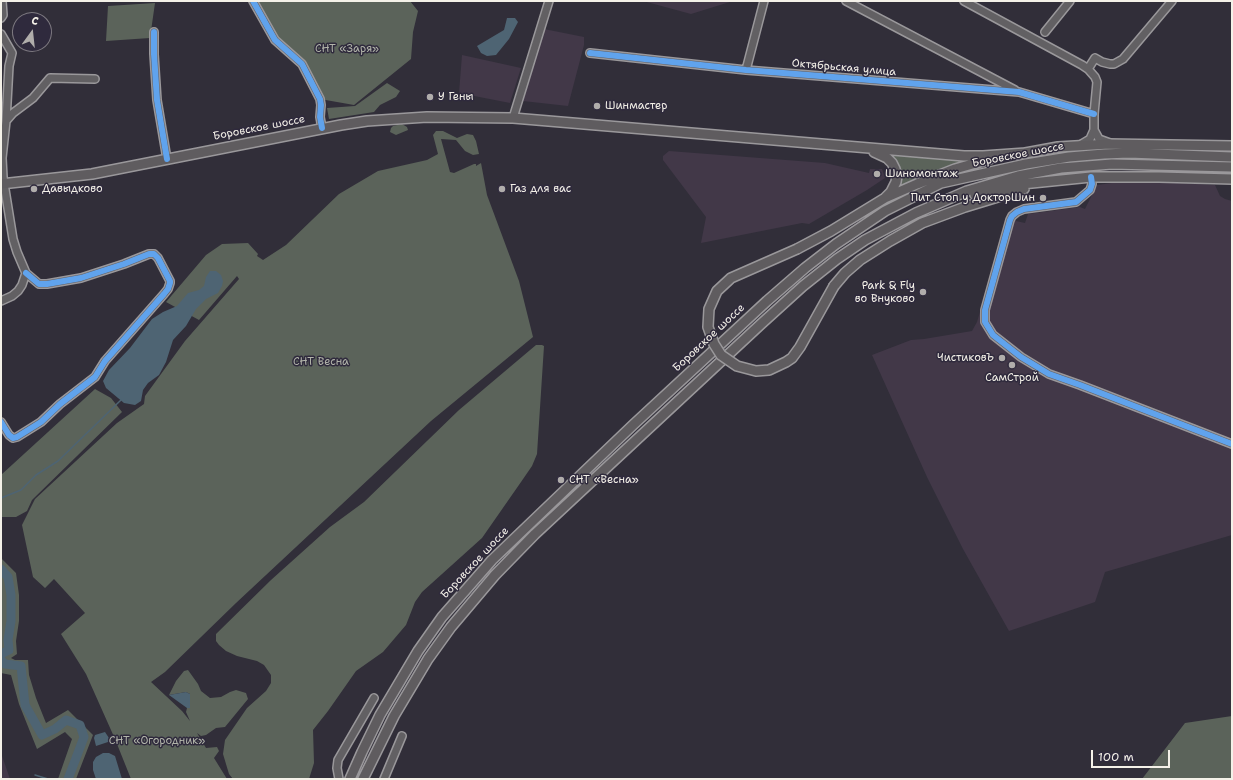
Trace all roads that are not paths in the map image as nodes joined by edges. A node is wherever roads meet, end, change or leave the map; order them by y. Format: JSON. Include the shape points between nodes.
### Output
{"nodes":[{"id":1,"x":2,"y":1,"type":"edge"},
{"id":2,"x":253,"y":1,"type":"edge"},
{"id":3,"x":549,"y":1,"type":"edge"},
{"id":4,"x":764,"y":1,"type":"edge"},
{"id":5,"x":846,"y":1,"type":"edge"},
{"id":6,"x":964,"y":1,"type":"edge"},
{"id":7,"x":1070,"y":1,"type":"edge"},
{"id":8,"x":1172,"y":1,"type":"edge"},
{"id":9,"x":1,"y":18,"type":"edge"},
{"id":10,"x":154,"y":32,"type":"dead end"},
{"id":11,"x":1045,"y":32,"type":"dead end"},
{"id":12,"x":1,"y":34,"type":"edge"},
{"id":13,"x":590,"y":53,"type":"dead end"},
{"id":14,"x":1088,"y":69,"type":"junction"},
{"id":15,"x":746,"y":70,"type":"junction"},
{"id":16,"x":95,"y":79,"type":"dead end"},
{"id":17,"x":1019,"y":92,"type":"junction"},
{"id":18,"x":1094,"y":114,"type":"junction"},
{"id":19,"x":512,"y":118,"type":"junction"},
{"id":20,"x":6,"y":121,"type":"junction"},
{"id":21,"x":322,"y":128,"type":"junction"},
{"id":22,"x":1094,"y":130,"type":"junction"},
{"id":23,"x":1115,"y":144,"type":"junction"},
{"id":24,"x":843,"y":146,"type":"junction"},
{"id":25,"x":1076,"y":146,"type":"junction"},
{"id":26,"x":1232,"y":146,"type":"edge"},
{"id":27,"x":1026,"y":153,"type":"junction"},
{"id":28,"x":1232,"y":157,"type":"edge"},
{"id":29,"x":167,"y":159,"type":"junction"},
{"id":30,"x":1232,"y":167,"type":"edge"},
{"id":31,"x":1091,"y":177,"type":"junction"},
{"id":32,"x":1232,"y":179,"type":"edge"},
{"id":33,"x":1053,"y":182,"type":"junction"},
{"id":34,"x":941,"y":183,"type":"junction"},
{"id":35,"x":2,"y":184,"type":"edge"},
{"id":36,"x":886,"y":198,"type":"junction"},
{"id":37,"x":936,"y":204,"type":"junction"},
{"id":38,"x":26,"y":273,"type":"junction"},
{"id":39,"x":1,"y":301,"type":"edge"},
{"id":40,"x":1,"y":422,"type":"edge"},
{"id":41,"x":1232,"y":444,"type":"edge"},
{"id":42,"x":374,"y":698,"type":"dead end"},
{"id":43,"x":402,"y":736,"type":"dead end"},
{"id":44,"x":338,"y":779,"type":"edge"},
{"id":45,"x":350,"y":779,"type":"edge"},
{"id":46,"x":363,"y":779,"type":"edge"},
{"id":47,"x":384,"y":779,"type":"edge"}],
"edges":[{"from":1,"to":9,"type":"street"},
{"from":2,"to":21,"type":"street","via":[[275,40],[302,64],[320,99]]},
{"from":3,"to":19,"type":"street"},
{"from":4,"to":15,"type":"street"},
{"from":5,"to":17,"type":"street","name":"Октябрьская улица"},
{"from":6,"to":14,"type":"street"},
{"from":7,"to":11,"type":"street"},
{"from":8,"to":14,"type":"street","via":[[1123,59],[1114,64],[1106,64],[1095,58]]},
{"from":10,"to":29,"type":"street","via":[[157,100]]},
{"from":12,"to":20,"type":"street","via":[[12,53]]},
{"from":13,"to":15,"type":"street","name":"Октябрьская улица"},
{"from":14,"to":18,"type":"street","via":[[1097,80]]},
{"from":15,"to":17,"type":"street","name":"Октябрьская улица"},
{"from":16,"to":20,"type":"street","via":[[50,78],[33,98]]},
{"from":17,"to":18,"type":"street","name":"Октябрьская улица"},
{"from":18,"to":22,"type":"street"},
{"from":19,"to":21,"type":"main road","name":"Боровское шоссе","via":[[427,117],[367,121]]},
{"from":19,"to":24,"type":"main road","name":"Боровское шоссе"},
{"from":20,"to":35,"type":"street"},
{"from":21,"to":29,"type":"main road","name":"Боровское шоссе"},
{"from":22,"to":23,"type":"street","via":[[1102,141]]},
{"from":22,"to":25,"type":"street","via":[[1089,140]]},
{"from":23,"to":25,"type":"main road"},
{"from":23,"to":26,"type":"main road"},
{"from":24,"to":27,"type":"main road","name":"Боровское шоссе","via":[[981,156]]},
{"from":24,"to":36,"type":"main road","via":[[879,154],[892,163],[896,172],[896,182]]},
{"from":25,"to":27,"type":"main road"},
{"from":27,"to":34,"type":"main road"},
{"from":27,"to":36,"type":"main road","via":[[972,164]]},
{"from":28,"to":34,"type":"main road","name":"Боровское шоссе","via":[[1129,154],[1081,156],[1037,162]]},
{"from":29,"to":35,"type":"main road","name":"Боровское шоссе","via":[[92,174]]},
{"from":30,"to":37,"type":"main road","name":"Боровское шоссе","via":[[1127,164],[1061,168],[1003,180]]},
{"from":31,"to":32,"type":"main road"},
{"from":31,"to":33,"type":"main road"},
{"from":31,"to":41,"type":"street","via":[[1090,190],[1076,202],[1024,209],[1012,216],[985,310],[985,322],[993,335],[1021,357],[1049,374]]},
{"from":33,"to":36,"type":"main road","bridge":true,"via":[[965,207],[922,224],[860,260],[834,286],[800,347],[786,362],[769,370],[756,371],[737,366],[721,355],[708,327],[709,309],[717,291],[731,278],[797,249]]},
{"from":33,"to":37,"type":"main road","via":[[1022,184]]},
{"from":34,"to":45,"type":"main road","name":"Боровское шоссе","via":[[877,216],[806,268],[767,301],[501,550],[421,646],[380,715]]},
{"from":35,"to":38,"type":"street","via":[[13,239]]},
{"from":37,"to":46,"type":"main road","name":"Боровское шоссе","via":[[865,240],[812,277],[529,540],[476,596],[435,648],[396,711]]},
{"from":38,"to":39,"type":"street","via":[[18,291]]},
{"from":38,"to":40,"type":"street","via":[[39,284],[47,284],[81,278],[154,254],[170,284],[105,361],[95,377],[41,422],[13,438]]},
{"from":42,"to":44,"type":"street","via":[[338,760]]},
{"from":43,"to":47,"type":"street"}]}
